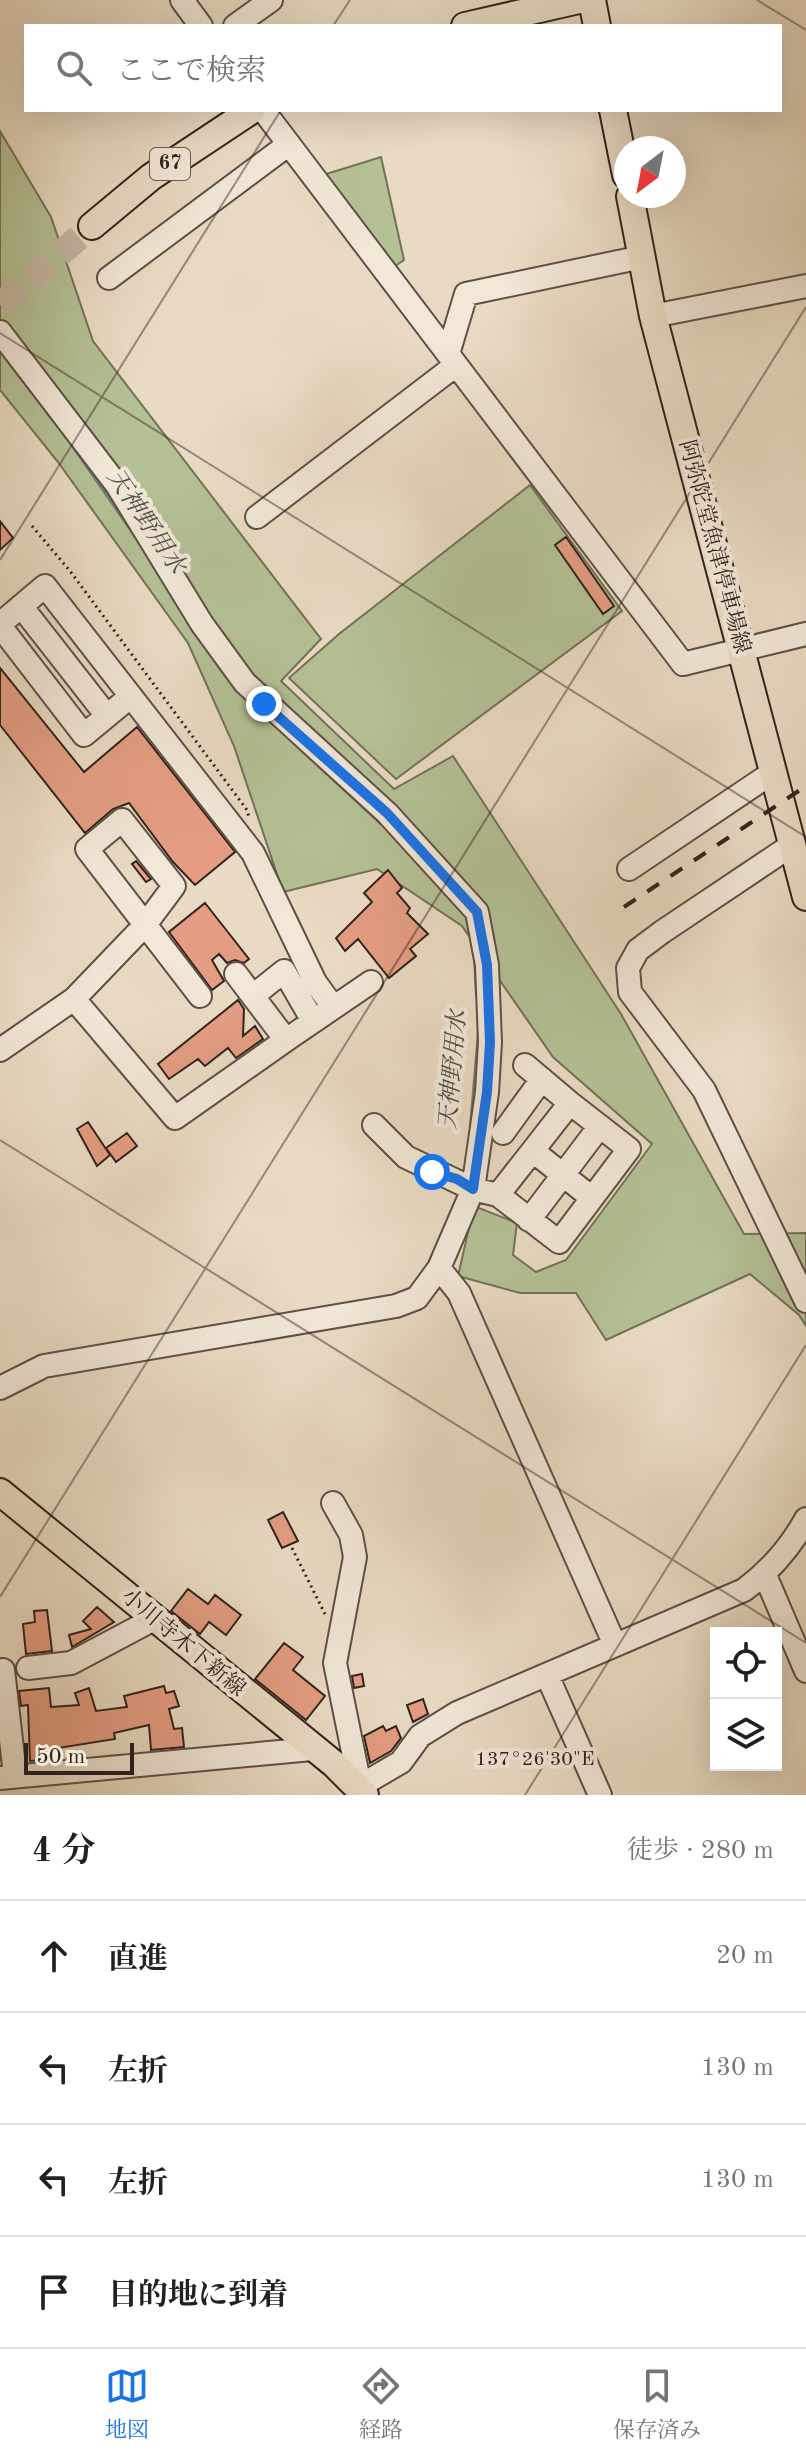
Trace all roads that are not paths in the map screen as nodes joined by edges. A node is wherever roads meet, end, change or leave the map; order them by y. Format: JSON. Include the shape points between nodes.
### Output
{"nodes":[{"id":1,"x":182,"y":0,"type":"edge"},
{"id":2,"x":271,"y":0,"type":"edge"},
{"id":3,"x":579,"y":0,"type":"edge"},
{"id":4,"x":592,"y":0,"type":"edge"},
{"id":5,"x":200,"y":24,"type":"edge"},
{"id":6,"x":238,"y":24,"type":"edge"},
{"id":7,"x":474,"y":24,"type":"edge"},
{"id":8,"x":597,"y":24,"type":"edge"},
{"id":9,"x":249,"y":112,"type":"edge"},
{"id":10,"x":265,"y":112,"type":"edge"},
{"id":11,"x":613,"y":112,"type":"edge"},
{"id":12,"x":618,"y":136,"type":"edge"},
{"id":13,"x":286,"y":140,"type":"junction"},
{"id":14,"x":632,"y":208,"type":"edge"},
{"id":15,"x":92,"y":226,"type":"tunnel mouth"},
{"id":16,"x":642,"y":257,"type":"junction"},
{"id":17,"x":109,"y":278,"type":"dead end"},
{"id":18,"x":806,"y":286,"type":"edge"},
{"id":19,"x":653,"y":316,"type":"junction"},
{"id":20,"x":0,"y":332,"type":"edge"},
{"id":21,"x":452,"y":360,"type":"junction"},
{"id":22,"x":257,"y":517,"type":"dead end"},
{"id":23,"x":21,"y":606,"type":"junction"},
{"id":24,"x":0,"y":625,"type":"edge"},
{"id":25,"x":806,"y":634,"type":"edge"},
{"id":26,"x":741,"y":651,"type":"junction"},
{"id":27,"x":130,"y":697,"type":"junction"},
{"id":28,"x":107,"y":716,"type":"junction"},
{"id":29,"x":772,"y":773,"type":"junction"},
{"id":30,"x":796,"y":837,"type":"edge"},
{"id":31,"x":629,"y":869,"type":"dead end"},
{"id":32,"x":806,"y":897,"type":"edge"},
{"id":33,"x":236,"y":974,"type":"dead end"},
{"id":34,"x":371,"y":982,"type":"dead end"},
{"id":35,"x":200,"y":996,"type":"dead end"},
{"id":36,"x":253,"y":996,"type":"junction"},
{"id":37,"x":74,"y":999,"type":"junction"},
{"id":38,"x":333,"y":1007,"type":"junction"},
{"id":39,"x":313,"y":1021,"type":"junction"},
{"id":40,"x":286,"y":1040,"type":"junction"},
{"id":41,"x":0,"y":1050,"type":"edge"},
{"id":42,"x":570,"y":1103,"type":"junction"},
{"id":43,"x":374,"y":1125,"type":"dead end"},
{"id":44,"x":600,"y":1126,"type":"junction"},
{"id":45,"x":503,"y":1133,"type":"dead end"},
{"id":46,"x":533,"y":1151,"type":"junction"},
{"id":47,"x":564,"y":1176,"type":"junction"},
{"id":48,"x":473,"y":1189,"type":"junction"},
{"id":49,"x":498,"y":1195,"type":"junction"},
{"id":50,"x":592,"y":1198,"type":"junction"},
{"id":51,"x":529,"y":1220,"type":"junction"},
{"id":52,"x":439,"y":1268,"type":"junction"},
{"id":53,"x":806,"y":1301,"type":"edge"},
{"id":54,"x":0,"y":1388,"type":"edge"},
{"id":55,"x":0,"y":1492,"type":"edge"},
{"id":56,"x":333,"y":1503,"type":"dead end"},
{"id":57,"x":806,"y":1519,"type":"edge"},
{"id":58,"x":765,"y":1575,"type":"junction"},
{"id":59,"x":154,"y":1619,"type":"junction"},
{"id":60,"x":615,"y":1645,"type":"junction"},
{"id":61,"x":28,"y":1668,"type":"dead end"},
{"id":62,"x":3,"y":1670,"type":"dead end"},
{"id":63,"x":806,"y":1671,"type":"edge"},
{"id":64,"x":547,"y":1675,"type":"junction"},
{"id":65,"x":312,"y":1749,"type":"junction"},
{"id":66,"x":7,"y":1782,"type":"edge"},
{"id":67,"x":362,"y":1790,"type":"edge"},
{"id":68,"x":600,"y":1795,"type":"edge"}],
"edges":[{"from":1,"to":5,"type":"street"},
{"from":2,"to":6,"type":"street"},
{"from":3,"to":7,"type":"main road"},
{"from":4,"to":8,"type":"main road"},
{"from":9,"to":15,"type":"main road","number":"67","via":[[151,177]]},
{"from":10,"to":13,"type":"street"},
{"from":11,"to":12,"type":"main road"},
{"from":13,"to":17,"type":"street"},
{"from":13,"to":21,"type":"street"},
{"from":14,"to":16,"type":"main road","name":"阿弥陀堂魚津停車場線"},
{"from":16,"to":19,"type":"main road","name":"阿弥陀堂魚津停車場線"},
{"from":16,"to":21,"type":"street","via":[[466,294]]},
{"from":18,"to":19,"type":"street"},
{"from":19,"to":26,"type":"main road","name":"阿弥陀堂魚津停車場線"},
{"from":20,"to":48,"type":"street","via":[[117,485],[202,624],[245,683],[387,813],[477,912],[487,965],[490,1042]]},
{"from":21,"to":22,"type":"street"},
{"from":21,"to":26,"type":"street","via":[[683,664]]},
{"from":23,"to":24,"type":"street"},
{"from":23,"to":27,"type":"street","via":[[45,586]]},
{"from":23,"to":28,"type":"street"},
{"from":24,"to":28,"type":"street","via":[[84,735]]},
{"from":25,"to":26,"type":"street"},
{"from":26,"to":29,"type":"main road","name":"阿弥陀堂魚津停車場線"},
{"from":27,"to":28,"type":"street"},
{"from":27,"to":38,"type":"street","via":[[253,853],[315,982]]},
{"from":29,"to":30,"type":"main road","name":"阿弥陀堂魚津停車場線"},
{"from":29,"to":31,"type":"street"},
{"from":30,"to":32,"type":"main road","name":"阿弥陀堂魚津停車場線"},
{"from":30,"to":53,"type":"street","via":[[638,950],[628,968],[630,992],[704,1090]]},
{"from":33,"to":36,"type":"street"},
{"from":34,"to":38,"type":"street"},
{"from":35,"to":37,"type":"street","via":[[145,925]]},
{"from":36,"to":39,"type":"street","via":[[284,971]]},
{"from":36,"to":40,"type":"street"},
{"from":37,"to":40,"type":"street","via":[[175,1118]]},
{"from":37,"to":41,"type":"street"},
{"from":38,"to":39,"type":"street"},
{"from":39,"to":40,"type":"street"},
{"from":42,"to":44,"type":"street"},
{"from":42,"to":45,"type":"street","via":[[534,1072]]},
{"from":42,"to":46,"type":"street"},
{"from":43,"to":48,"type":"street","via":[[406,1157]]},
{"from":44,"to":47,"type":"street"},
{"from":44,"to":50,"type":"street","via":[[629,1149]]},
{"from":46,"to":47,"type":"street"},
{"from":46,"to":49,"type":"street"},
{"from":47,"to":50,"type":"street"},
{"from":47,"to":51,"type":"street"},
{"from":48,"to":49,"type":"street"},
{"from":48,"to":52,"type":"street"},
{"from":49,"to":51,"type":"street"},
{"from":50,"to":51,"type":"street","via":[[559,1242]]},
{"from":52,"to":54,"type":"street","via":[[417,1298],[396,1306],[44,1366]]},
{"from":52,"to":60,"type":"street","via":[[459,1293]]},
{"from":55,"to":59,"type":"main road","name":"小川寺木下新線"},
{"from":56,"to":67,"type":"street","via":[[351,1535],[355,1557],[335,1663]]},
{"from":57,"to":58,"type":"street"},
{"from":58,"to":60,"type":"street","via":[[744,1590]]},
{"from":58,"to":63,"type":"street"},
{"from":59,"to":61,"type":"street","via":[[71,1663]]},
{"from":59,"to":65,"type":"main road","name":"小川寺木下新線"},
{"from":60,"to":64,"type":"street"},
{"from":62,"to":66,"type":"street"},
{"from":64,"to":67,"type":"street","via":[[457,1713],[420,1736],[401,1762]]},
{"from":64,"to":68,"type":"street"},
{"from":65,"to":66,"type":"street"},
{"from":65,"to":67,"type":"main road","name":"小川寺木下新線"}]}
